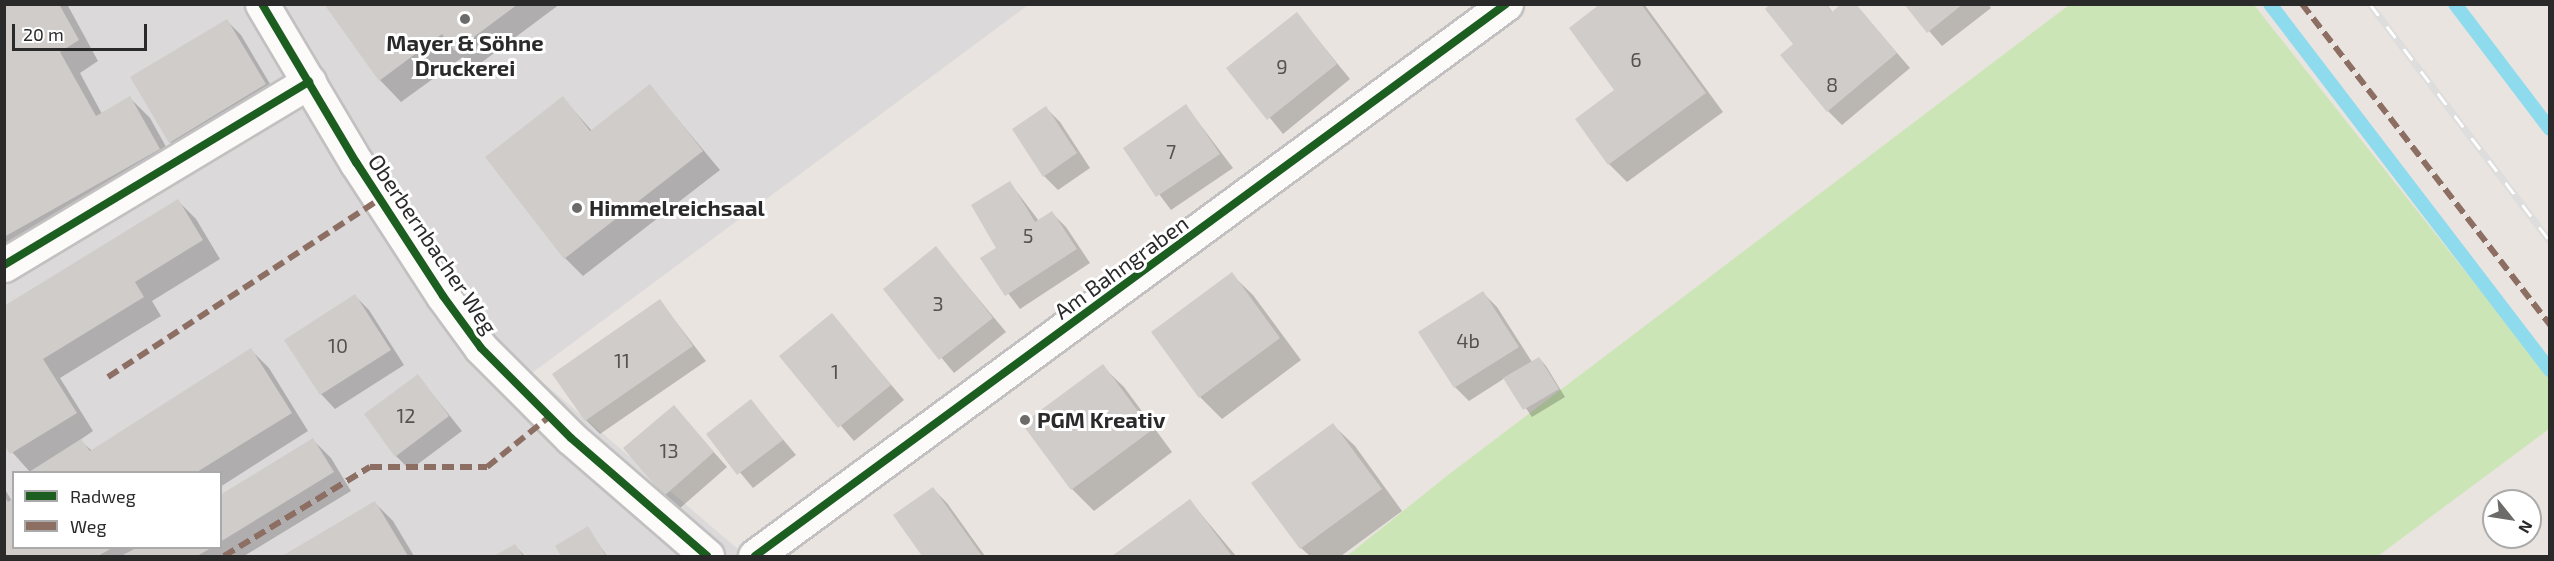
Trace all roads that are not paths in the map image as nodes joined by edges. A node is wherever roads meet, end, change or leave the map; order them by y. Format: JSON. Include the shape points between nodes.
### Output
{"nodes":[{"id":1,"x":262,"y":4,"type":"edge"},
{"id":2,"x":1506,"y":4,"type":"edge"},
{"id":3,"x":309,"y":82,"type":"junction"},
{"id":4,"x":4,"y":266,"type":"edge"},
{"id":5,"x":706,"y":556,"type":"edge"},
{"id":6,"x":755,"y":556,"type":"edge"}],
"edges":[{"from":1,"to":3,"type":"street","name":"Oberbernbacher Weg"},
{"from":2,"to":6,"type":"street","name":"Am Bahngraben"},
{"from":3,"to":4,"type":"street"},
{"from":3,"to":5,"type":"street","name":"Oberbernbacher Weg","via":[[411,248],[481,348],[571,438]]}]}
